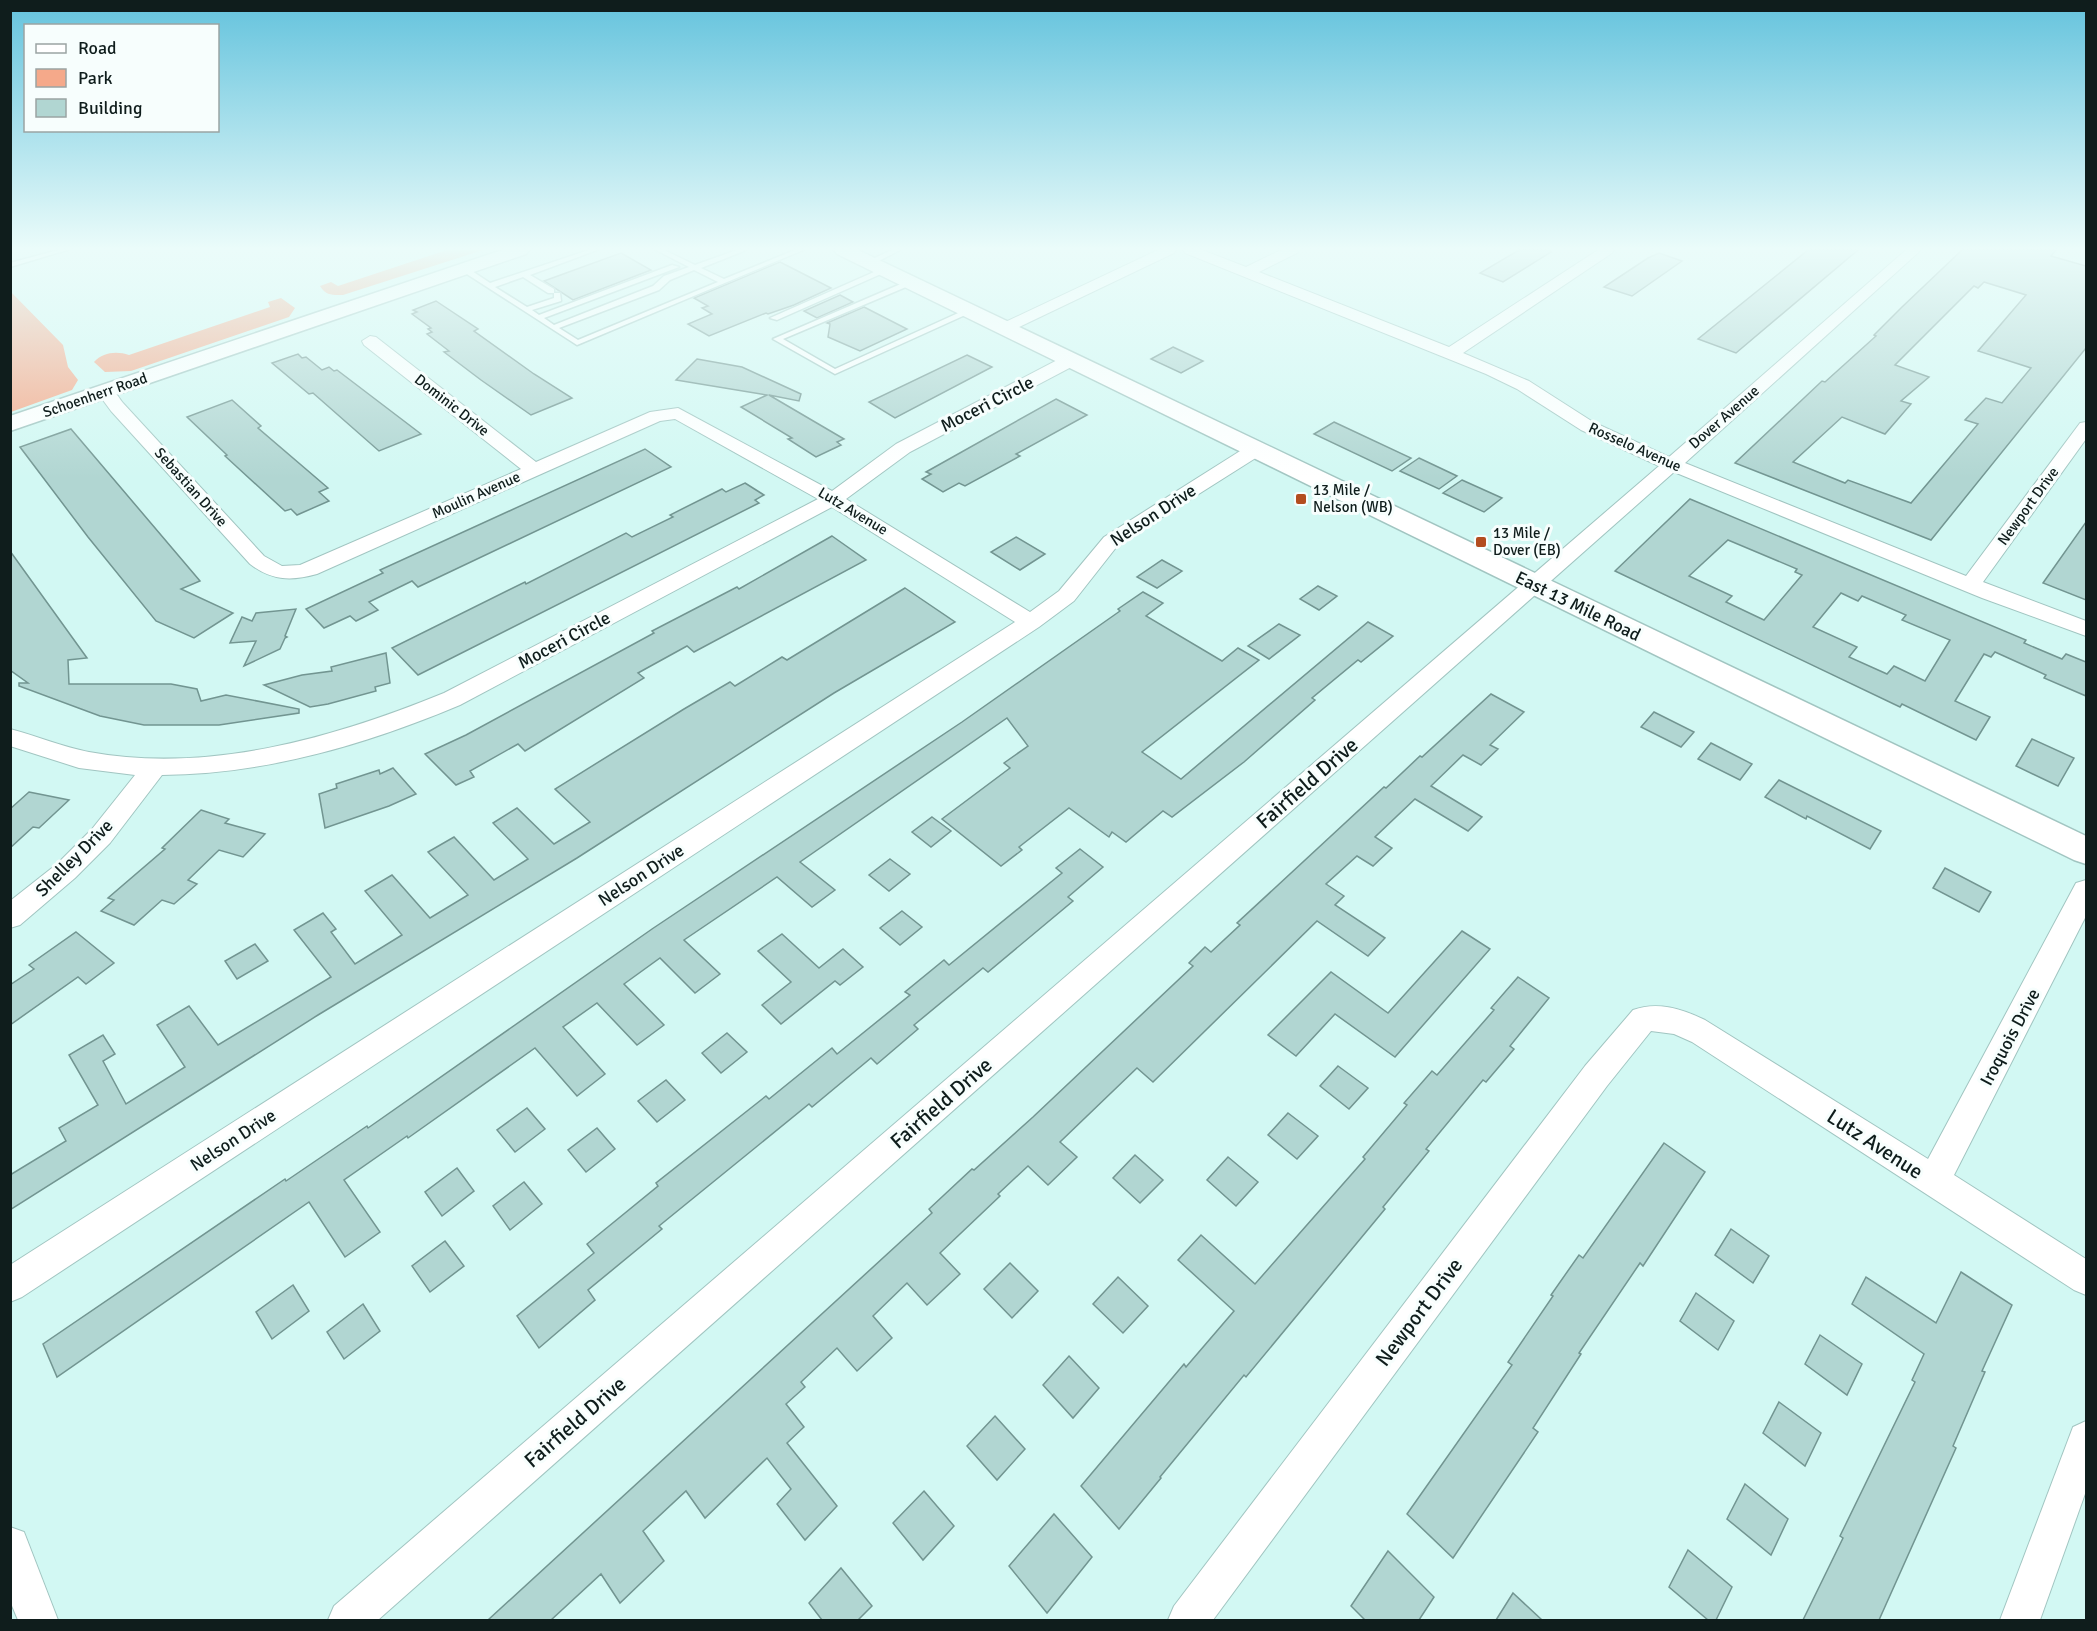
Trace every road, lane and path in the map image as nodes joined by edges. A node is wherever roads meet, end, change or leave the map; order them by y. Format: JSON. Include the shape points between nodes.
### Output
{"nodes":[{"id":1,"x":297,"y":326,"type":"edge"},
{"id":2,"x":550,"y":326,"type":"edge"},
{"id":3,"x":558,"y":326,"type":"edge"},
{"id":4,"x":618,"y":326,"type":"edge"},
{"id":5,"x":797,"y":326,"type":"edge"},
{"id":6,"x":936,"y":326,"type":"edge"},
{"id":7,"x":1001,"y":326,"type":"edge"},
{"id":8,"x":1009,"y":326,"type":"edge"},
{"id":9,"x":1383,"y":326,"type":"edge"},
{"id":10,"x":1492,"y":326,"type":"edge"},
{"id":11,"x":1828,"y":326,"type":"edge"},
{"id":12,"x":553,"y":328,"type":"junction"},
{"id":13,"x":1005,"y":328,"type":"junction"},
{"id":14,"x":370,"y":341,"type":"dead end"},
{"id":15,"x":1451,"y":353,"type":"junction"},
{"id":16,"x":1071,"y":360,"type":"junction"},
{"id":17,"x":106,"y":392,"type":"junction"},
{"id":18,"x":669,"y":412,"type":"joint"},
{"id":19,"x":10,"y":424,"type":"edge"},
{"id":20,"x":2086,"y":427,"type":"edge"},
{"id":21,"x":1255,"y":450,"type":"junction"},
{"id":22,"x":1671,"y":464,"type":"junction"},
{"id":23,"x":534,"y":470,"type":"junction"},
{"id":24,"x":833,"y":499,"type":"junction"},
{"id":25,"x":282,"y":575,"type":"joint"},
{"id":26,"x":1534,"y":585,"type":"junction"},
{"id":27,"x":1970,"y":585,"type":"junction"},
{"id":28,"x":1030,"y":622,"type":"junction"},
{"id":29,"x":2086,"y":629,"type":"edge"},
{"id":30,"x":10,"y":737,"type":"edge"},
{"id":31,"x":155,"y":766,"type":"junction"},
{"id":32,"x":2086,"y":851,"type":"edge"},
{"id":33,"x":2086,"y":891,"type":"edge"},
{"id":34,"x":10,"y":917,"type":"edge"},
{"id":35,"x":1660,"y":1017,"type":"joint"},
{"id":36,"x":1933,"y":1182,"type":"junction"},
{"id":37,"x":2086,"y":1278,"type":"edge"},
{"id":38,"x":10,"y":1285,"type":"edge"},
{"id":39,"x":2086,"y":1440,"type":"edge"},
{"id":40,"x":10,"y":1546,"type":"edge"},
{"id":41,"x":38,"y":1620,"type":"edge"},
{"id":42,"x":348,"y":1620,"type":"edge"},
{"id":43,"x":1188,"y":1620,"type":"edge"},
{"id":44,"x":2020,"y":1620,"type":"edge"}],
"edges":[{"from":1,"to":17,"type":"main road","name":"Schoenherr Road"},
{"from":2,"to":12,"type":"lane"},
{"from":3,"to":12,"type":"lane"},
{"from":4,"to":12,"type":"lane","via":[[577,343]]},
{"from":5,"to":6,"type":"lane","via":[[777,339],[835,372]]},
{"from":7,"to":13,"type":"main road","name":"East 13 Mile Road"},
{"from":8,"to":13,"type":"street"},
{"from":9,"to":15,"type":"street","name":"Rosselo Avenue"},
{"from":10,"to":15,"type":"street"},
{"from":11,"to":22,"type":"street","name":"Dover Avenue"},
{"from":13,"to":16,"type":"main road","name":"East 13 Mile Road"},
{"from":14,"to":23,"type":"street","name":"Dominic Drive"},
{"from":15,"to":22,"type":"street","name":"Rosselo Avenue","via":[[1512,380],[1604,435]]},
{"from":16,"to":21,"type":"main road","name":"East 13 Mile Road"},
{"from":16,"to":24,"type":"street","name":"Moceri Circle","via":[[903,448]]},
{"from":17,"to":19,"type":"main road","name":"Schoenherr Road"},
{"from":17,"to":25,"type":"street","name":"Sebastian Drive","via":[[257,560]]},
{"from":18,"to":23,"type":"street","name":"Moulin Avenue"},
{"from":18,"to":24,"type":"street","name":"Lutz Avenue","via":[[686,415]]},
{"from":20,"to":27,"type":"street","name":"Newport Drive"},
{"from":21,"to":26,"type":"main road","name":"East 13 Mile Road"},
{"from":21,"to":28,"type":"street","name":"Nelson Drive","via":[[1111,541],[1093,560],[1079,584]]},
{"from":22,"to":26,"type":"street","name":"Dover Avenue"},
{"from":22,"to":27,"type":"street","name":"Rosselo Avenue"},
{"from":23,"to":25,"type":"street","name":"Moulin Avenue","via":[[316,566]]},
{"from":24,"to":28,"type":"street","name":"Lutz Avenue"},
{"from":24,"to":31,"type":"street","name":"Moceri Circle","via":[[430,708],[364,732],[269,755]]},
{"from":26,"to":32,"type":"main road","name":"East 13 Mile Road"},
{"from":26,"to":42,"type":"street","name":"Fairfield Drive"},
{"from":27,"to":29,"type":"street","name":"Rosselo Avenue"},
{"from":28,"to":38,"type":"street","name":"Nelson Drive"},
{"from":30,"to":31,"type":"street","name":"Moceri Circle","via":[[102,763]]},
{"from":31,"to":34,"type":"street","name":"Shelley Drive","via":[[101,836]]},
{"from":33,"to":36,"type":"street","name":"Iroquois Drive"},
{"from":35,"to":36,"type":"street","name":"Lutz Avenue","via":[[1682,1022],[1702,1033]]},
{"from":35,"to":43,"type":"street","name":"Newport Drive","via":[[1643,1020],[1596,1076]]},
{"from":36,"to":37,"type":"street","name":"Lutz Avenue"},
{"from":39,"to":44,"type":"street"},
{"from":40,"to":41,"type":"street"}]}
